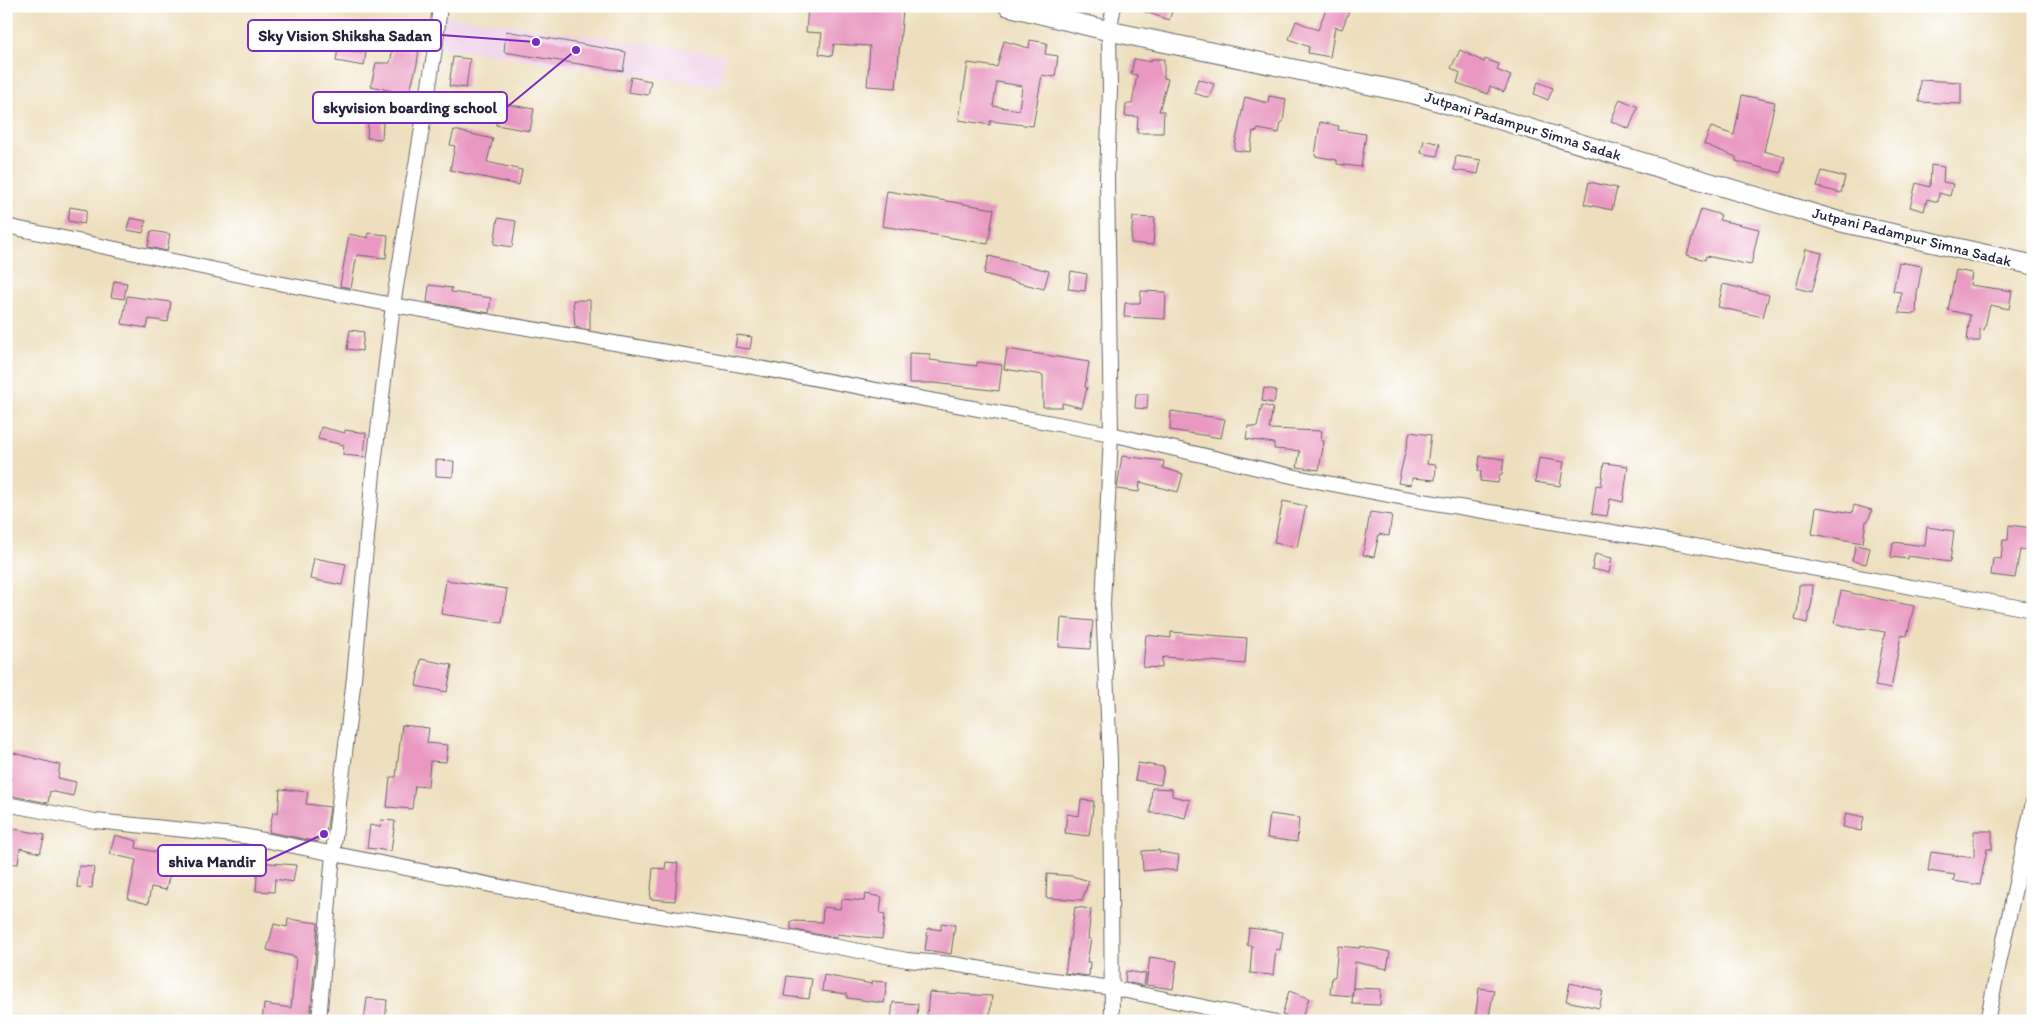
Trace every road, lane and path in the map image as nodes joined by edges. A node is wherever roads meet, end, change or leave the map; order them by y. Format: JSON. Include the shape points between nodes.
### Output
{"nodes":[{"id":1,"x":440,"y":6,"type":"edge"},
{"id":2,"x":1008,"y":6,"type":"edge"},
{"id":3,"x":1114,"y":6,"type":"edge"},
{"id":4,"x":1108,"y":30,"type":"junction"},
{"id":5,"x":6,"y":226,"type":"edge"},
{"id":6,"x":2033,"y":265,"type":"edge"},
{"id":7,"x":393,"y":304,"type":"junction"},
{"id":8,"x":1111,"y":434,"type":"junction"},
{"id":9,"x":2033,"y":610,"type":"edge"},
{"id":10,"x":2033,"y":802,"type":"edge"},
{"id":11,"x":6,"y":804,"type":"edge"},
{"id":12,"x":333,"y":853,"type":"junction"},
{"id":13,"x":1112,"y":988,"type":"junction"},
{"id":14,"x":319,"y":1021,"type":"edge"},
{"id":15,"x":1112,"y":1021,"type":"edge"},
{"id":16,"x":1272,"y":1021,"type":"edge"},
{"id":17,"x":1988,"y":1021,"type":"edge"}],
"edges":[{"from":1,"to":7,"type":"street"},
{"from":2,"to":4,"type":"street","name":"Jutpani Padampur Simna Sadak"},
{"from":3,"to":4,"type":"street"},
{"from":4,"to":6,"type":"street","name":"Jutpani Padampur Simna Sadak","via":[[1414,94],[1841,222]]},
{"from":4,"to":8,"type":"street"},
{"from":5,"to":7,"type":"street"},
{"from":7,"to":8,"type":"street"},
{"from":7,"to":12,"type":"street"},
{"from":8,"to":9,"type":"street","via":[[1296,477],[1404,498],[1680,542]]},
{"from":8,"to":13,"type":"street","via":[[1103,604],[1110,760]]},
{"from":10,"to":17,"type":"street"},
{"from":11,"to":12,"type":"street","via":[[95,821],[244,836]]},
{"from":12,"to":13,"type":"street","via":[[593,905],[907,960]]},
{"from":12,"to":14,"type":"street"},
{"from":13,"to":15,"type":"street"},
{"from":13,"to":16,"type":"street"}]}
